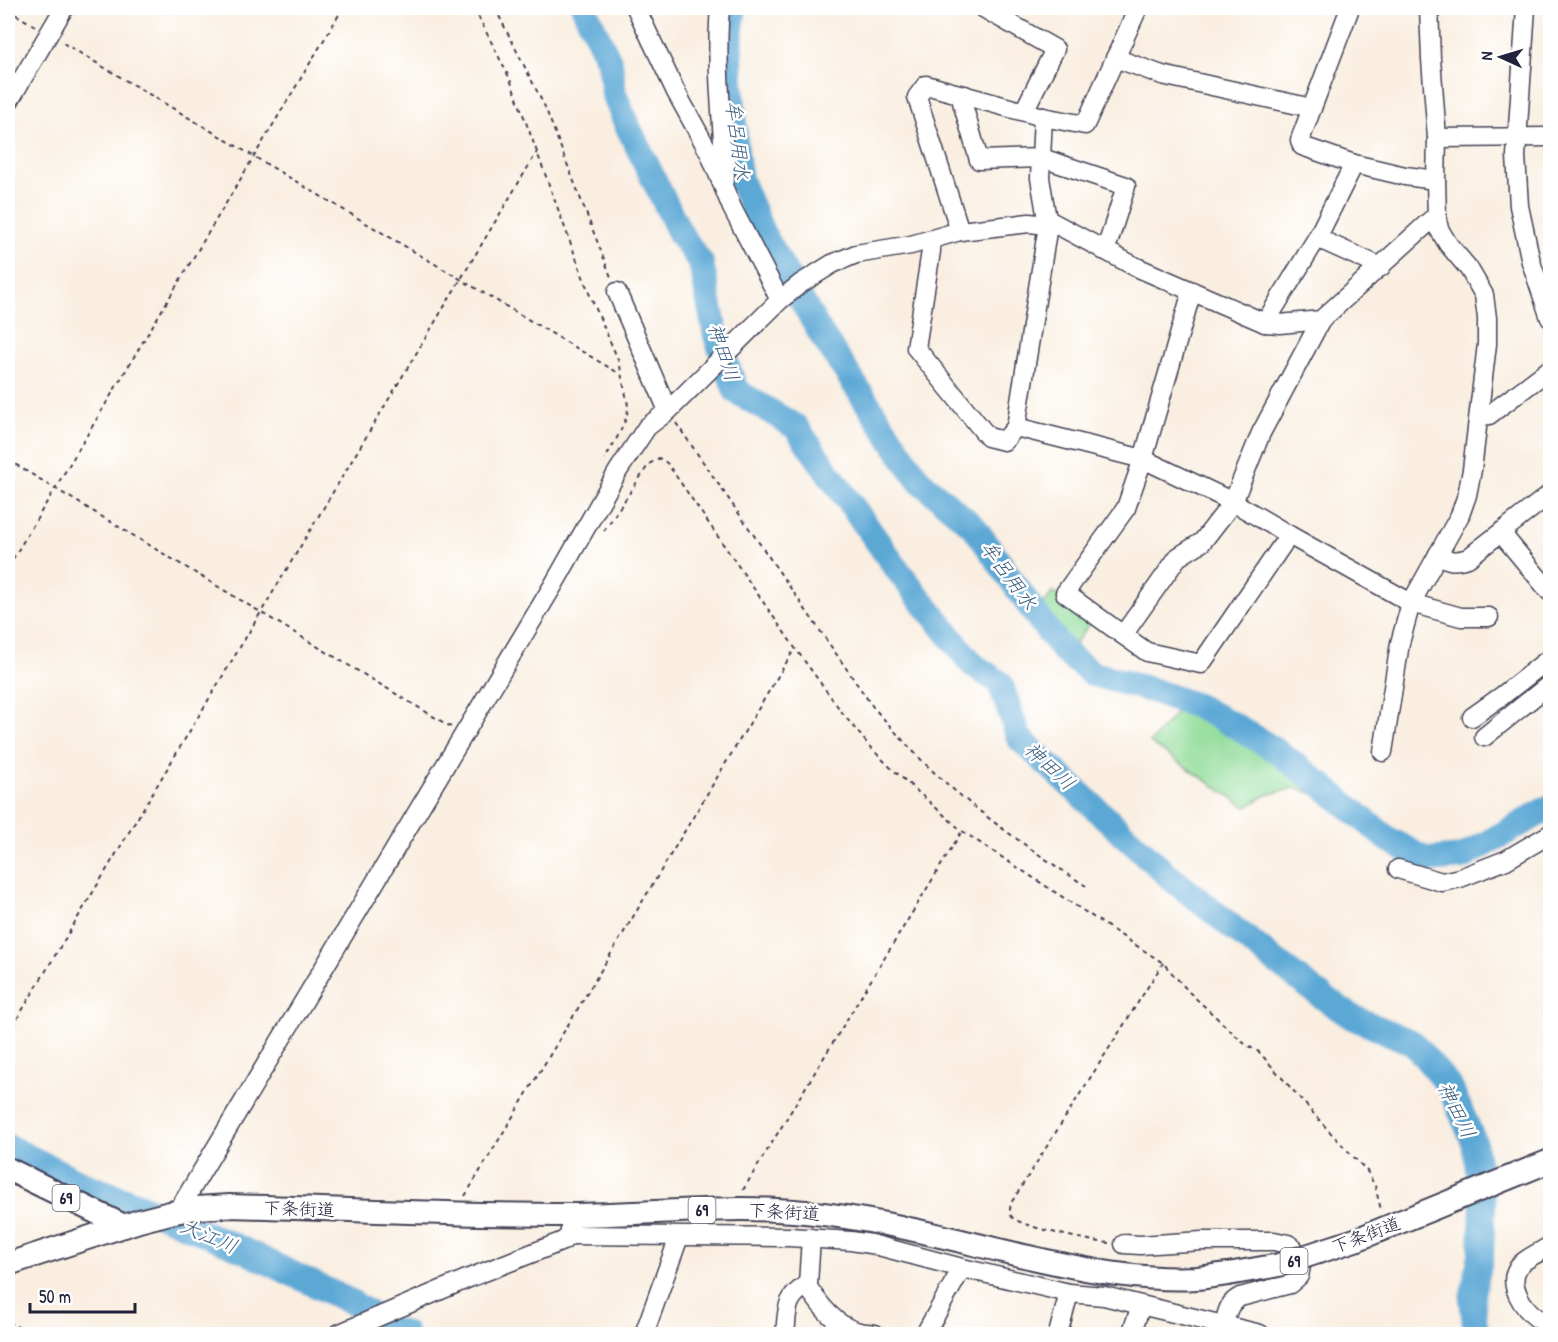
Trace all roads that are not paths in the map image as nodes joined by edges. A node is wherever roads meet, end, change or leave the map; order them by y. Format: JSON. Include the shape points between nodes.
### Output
{"nodes":[{"id":1,"x":64,"y":8,"type":"edge"},
{"id":2,"x":636,"y":8,"type":"edge"},
{"id":3,"x":720,"y":8,"type":"edge"},
{"id":4,"x":983,"y":8,"type":"edge"},
{"id":5,"x":1138,"y":8,"type":"edge"},
{"id":6,"x":1350,"y":8,"type":"edge"},
{"id":7,"x":1429,"y":8,"type":"edge"},
{"id":8,"x":1526,"y":8,"type":"edge"},
{"id":9,"x":1114,"y":58,"type":"junction"},
{"id":10,"x":965,"y":94,"type":"junction"},
{"id":11,"x":8,"y":103,"type":"edge"},
{"id":12,"x":1312,"y":108,"type":"junction"},
{"id":13,"x":1024,"y":111,"type":"junction"},
{"id":14,"x":1043,"y":117,"type":"junction"},
{"id":15,"x":1518,"y":137,"type":"junction"},
{"id":16,"x":1551,"y":137,"type":"edge"},
{"id":17,"x":1437,"y":138,"type":"junction"},
{"id":18,"x":1042,"y":159,"type":"junction"},
{"id":19,"x":1354,"y":164,"type":"junction"},
{"id":20,"x":1436,"y":180,"type":"junction"},
{"id":21,"x":724,"y":189,"type":"junction"},
{"id":22,"x":1437,"y":219,"type":"junction"},
{"id":23,"x":1048,"y":225,"type":"junction"},
{"id":24,"x":960,"y":231,"type":"junction"},
{"id":25,"x":1317,"y":238,"type":"junction"},
{"id":26,"x":929,"y":240,"type":"junction"},
{"id":27,"x":1103,"y":250,"type":"junction"},
{"id":28,"x":1381,"y":267,"type":"junction"},
{"id":29,"x":1192,"y":291,"type":"junction"},
{"id":30,"x":617,"y":292,"type":"road end"},
{"id":31,"x":782,"y":298,"type":"junction"},
{"id":32,"x":1551,"y":318,"type":"edge"},
{"id":33,"x":1321,"y":320,"type":"junction"},
{"id":34,"x":1265,"y":323,"type":"junction"},
{"id":35,"x":1551,"y":369,"type":"edge"},
{"id":36,"x":671,"y":408,"type":"junction"},
{"id":37,"x":1479,"y":416,"type":"junction"},
{"id":38,"x":1016,"y":427,"type":"junction"},
{"id":39,"x":1143,"y":459,"type":"junction"},
{"id":40,"x":1551,"y":495,"type":"edge"},
{"id":41,"x":1233,"y":502,"type":"junction"},
{"id":42,"x":1501,"y":533,"type":"junction"},
{"id":43,"x":1289,"y":535,"type":"junction"},
{"id":44,"x":1438,"y":554,"type":"junction"},
{"id":45,"x":1551,"y":592,"type":"edge"},
{"id":46,"x":1411,"y":603,"type":"junction"},
{"id":47,"x":1489,"y":616,"type":"dead end"},
{"id":48,"x":1123,"y":635,"type":"junction"},
{"id":49,"x":1551,"y":658,"type":"edge"},
{"id":50,"x":1551,"y":684,"type":"edge"},
{"id":51,"x":1472,"y":717,"type":"dead end"},
{"id":52,"x":1484,"y":737,"type":"dead end"},
{"id":53,"x":1383,"y":752,"type":"dead end"},
{"id":54,"x":1551,"y":834,"type":"edge"},
{"id":55,"x":1398,"y":869,"type":"dead end"},
{"id":56,"x":1551,"y":1161,"type":"edge"},
{"id":57,"x":8,"y":1169,"type":"edge"},
{"id":58,"x":666,"y":1211,"type":"junction"},
{"id":59,"x":174,"y":1212,"type":"junction"},
{"id":60,"x":132,"y":1224,"type":"junction"},
{"id":61,"x":570,"y":1225,"type":"junction"},
{"id":62,"x":673,"y":1237,"type":"junction"},
{"id":63,"x":811,"y":1238,"type":"junction"},
{"id":64,"x":1124,"y":1244,"type":"road end"},
{"id":65,"x":1551,"y":1246,"type":"edge"},
{"id":66,"x":1039,"y":1259,"type":"junction"},
{"id":67,"x":8,"y":1264,"type":"edge"},
{"id":68,"x":963,"y":1268,"type":"junction"},
{"id":69,"x":808,"y":1284,"type":"junction"},
{"id":70,"x":1034,"y":1284,"type":"junction"},
{"id":71,"x":1069,"y":1293,"type":"junction"},
{"id":72,"x":1141,"y":1306,"type":"junction"},
{"id":73,"x":1551,"y":1324,"type":"edge"},
{"id":74,"x":1211,"y":1327,"type":"edge"},
{"id":75,"x":338,"y":1335,"type":"edge"},
{"id":76,"x":644,"y":1335,"type":"edge"},
{"id":77,"x":785,"y":1335,"type":"edge"},
{"id":78,"x":875,"y":1335,"type":"edge"},
{"id":79,"x":925,"y":1335,"type":"edge"},
{"id":80,"x":1058,"y":1335,"type":"edge"},
{"id":81,"x":1131,"y":1335,"type":"edge"},
{"id":82,"x":1260,"y":1335,"type":"edge"}],
"edges":[{"from":1,"to":11,"type":"street"},
{"from":2,"to":21,"type":"street"},
{"from":3,"to":21,"type":"street","via":[[717,37]]},
{"from":4,"to":13,"type":"street","via":[[1055,49]]},
{"from":5,"to":9,"type":"street"},
{"from":6,"to":12,"type":"street"},
{"from":7,"to":17,"type":"street"},
{"from":8,"to":15,"type":"street"},
{"from":9,"to":12,"type":"street","via":[[1162,75]]},
{"from":9,"to":14,"type":"street","via":[[1085,125]]},
{"from":10,"to":13,"type":"street"},
{"from":10,"to":18,"type":"street","via":[[962,102],[979,160]]},
{"from":10,"to":24,"type":"street","via":[[926,85],[917,97]]},
{"from":12,"to":19,"type":"street","via":[[1300,140],[1302,146]]},
{"from":13,"to":14,"type":"street"},
{"from":14,"to":18,"type":"street"},
{"from":15,"to":16,"type":"street"},
{"from":15,"to":17,"type":"street"},
{"from":15,"to":32,"type":"street","via":[[1519,206],[1531,262]]},
{"from":17,"to":20,"type":"street"},
{"from":18,"to":23,"type":"street","via":[[1040,178]]},
{"from":18,"to":27,"type":"street","via":[[1126,186]]},
{"from":19,"to":20,"type":"street"},
{"from":19,"to":25,"type":"street"},
{"from":20,"to":22,"type":"street"},
{"from":21,"to":31,"type":"street"},
{"from":22,"to":28,"type":"street","via":[[1431,220]]},
{"from":22,"to":37,"type":"street","via":[[1448,244],[1484,295],[1487,344]]},
{"from":23,"to":24,"type":"street","via":[[1029,223]]},
{"from":23,"to":27,"type":"street","via":[[1052,222]]},
{"from":23,"to":38,"type":"street"},
{"from":24,"to":26,"type":"street"},
{"from":25,"to":28,"type":"street"},
{"from":25,"to":34,"type":"street"},
{"from":26,"to":31,"type":"street","via":[[856,254],[832,264]]},
{"from":26,"to":38,"type":"street","via":[[931,251],[916,348],[988,437],[1004,441]]},
{"from":27,"to":29,"type":"street"},
{"from":28,"to":33,"type":"street"},
{"from":29,"to":34,"type":"street"},
{"from":29,"to":39,"type":"street"},
{"from":30,"to":36,"type":"street"},
{"from":31,"to":36,"type":"street"},
{"from":33,"to":34,"type":"street"},
{"from":33,"to":41,"type":"street","via":[[1260,433]]},
{"from":35,"to":37,"type":"street","via":[[1489,415]]},
{"from":36,"to":59,"type":"street","via":[[647,427],[618,471],[554,584]]},
{"from":37,"to":44,"type":"street","via":[[1467,495]]},
{"from":38,"to":39,"type":"street"},
{"from":39,"to":41,"type":"street"},
{"from":39,"to":48,"type":"street","via":[[1126,508],[1065,593]]},
{"from":40,"to":42,"type":"street"},
{"from":41,"to":43,"type":"street"},
{"from":41,"to":48,"type":"street","via":[[1202,542],[1178,557]]},
{"from":42,"to":44,"type":"street","via":[[1468,558],[1456,562]]},
{"from":42,"to":45,"type":"street"},
{"from":43,"to":46,"type":"street"},
{"from":43,"to":48,"type":"street","via":[[1200,664],[1147,652]]},
{"from":44,"to":46,"type":"street"},
{"from":46,"to":47,"type":"street","via":[[1461,617]]},
{"from":46,"to":53,"type":"street","via":[[1400,643]]},
{"from":49,"to":51,"type":"street"},
{"from":50,"to":52,"type":"street"},
{"from":54,"to":55,"type":"street","via":[[1506,860],[1460,878],[1442,882]]},
{"from":56,"to":66,"type":"main road","name":"下条街道","number":"69","bridge":true,"via":[[1358,1239],[1279,1265],[1196,1278],[1095,1271]]},
{"from":57,"to":60,"type":"main road","number":"69"},
{"from":58,"to":61,"type":"main road","name":"下条街道","number":"69"},
{"from":58,"to":62,"type":"street"},
{"from":58,"to":66,"type":"main road","name":"下条街道","number":"69","via":[[803,1211],[860,1219]]},
{"from":59,"to":60,"type":"main road","name":"下条街道","number":"69"},
{"from":59,"to":61,"type":"main road","name":"下条街道","number":"69","via":[[230,1206],[454,1214]]},
{"from":60,"to":67,"type":"main road","name":"下条街道"},
{"from":61,"to":62,"type":"street"},
{"from":61,"to":75,"type":"street","via":[[563,1241]]},
{"from":62,"to":63,"type":"street"},
{"from":62,"to":76,"type":"street"},
{"from":63,"to":68,"type":"street","via":[[871,1244]]},
{"from":63,"to":69,"type":"street"},
{"from":64,"to":74,"type":"street","via":[[1274,1241],[1294,1249],[1301,1266],[1299,1276],[1290,1284],[1233,1301]]},
{"from":65,"to":73,"type":"street","via":[[1519,1266],[1514,1279],[1524,1306],[1538,1319]]},
{"from":66,"to":70,"type":"street"},
{"from":68,"to":70,"type":"street"},
{"from":68,"to":79,"type":"street"},
{"from":69,"to":77,"type":"street","via":[[789,1301]]},
{"from":69,"to":78,"type":"street","via":[[817,1300],[841,1324]]},
{"from":70,"to":71,"type":"street"},
{"from":71,"to":72,"type":"street","via":[[1104,1296]]},
{"from":71,"to":80,"type":"street"},
{"from":72,"to":74,"type":"street"},
{"from":72,"to":81,"type":"street"},
{"from":74,"to":82,"type":"street"}]}
